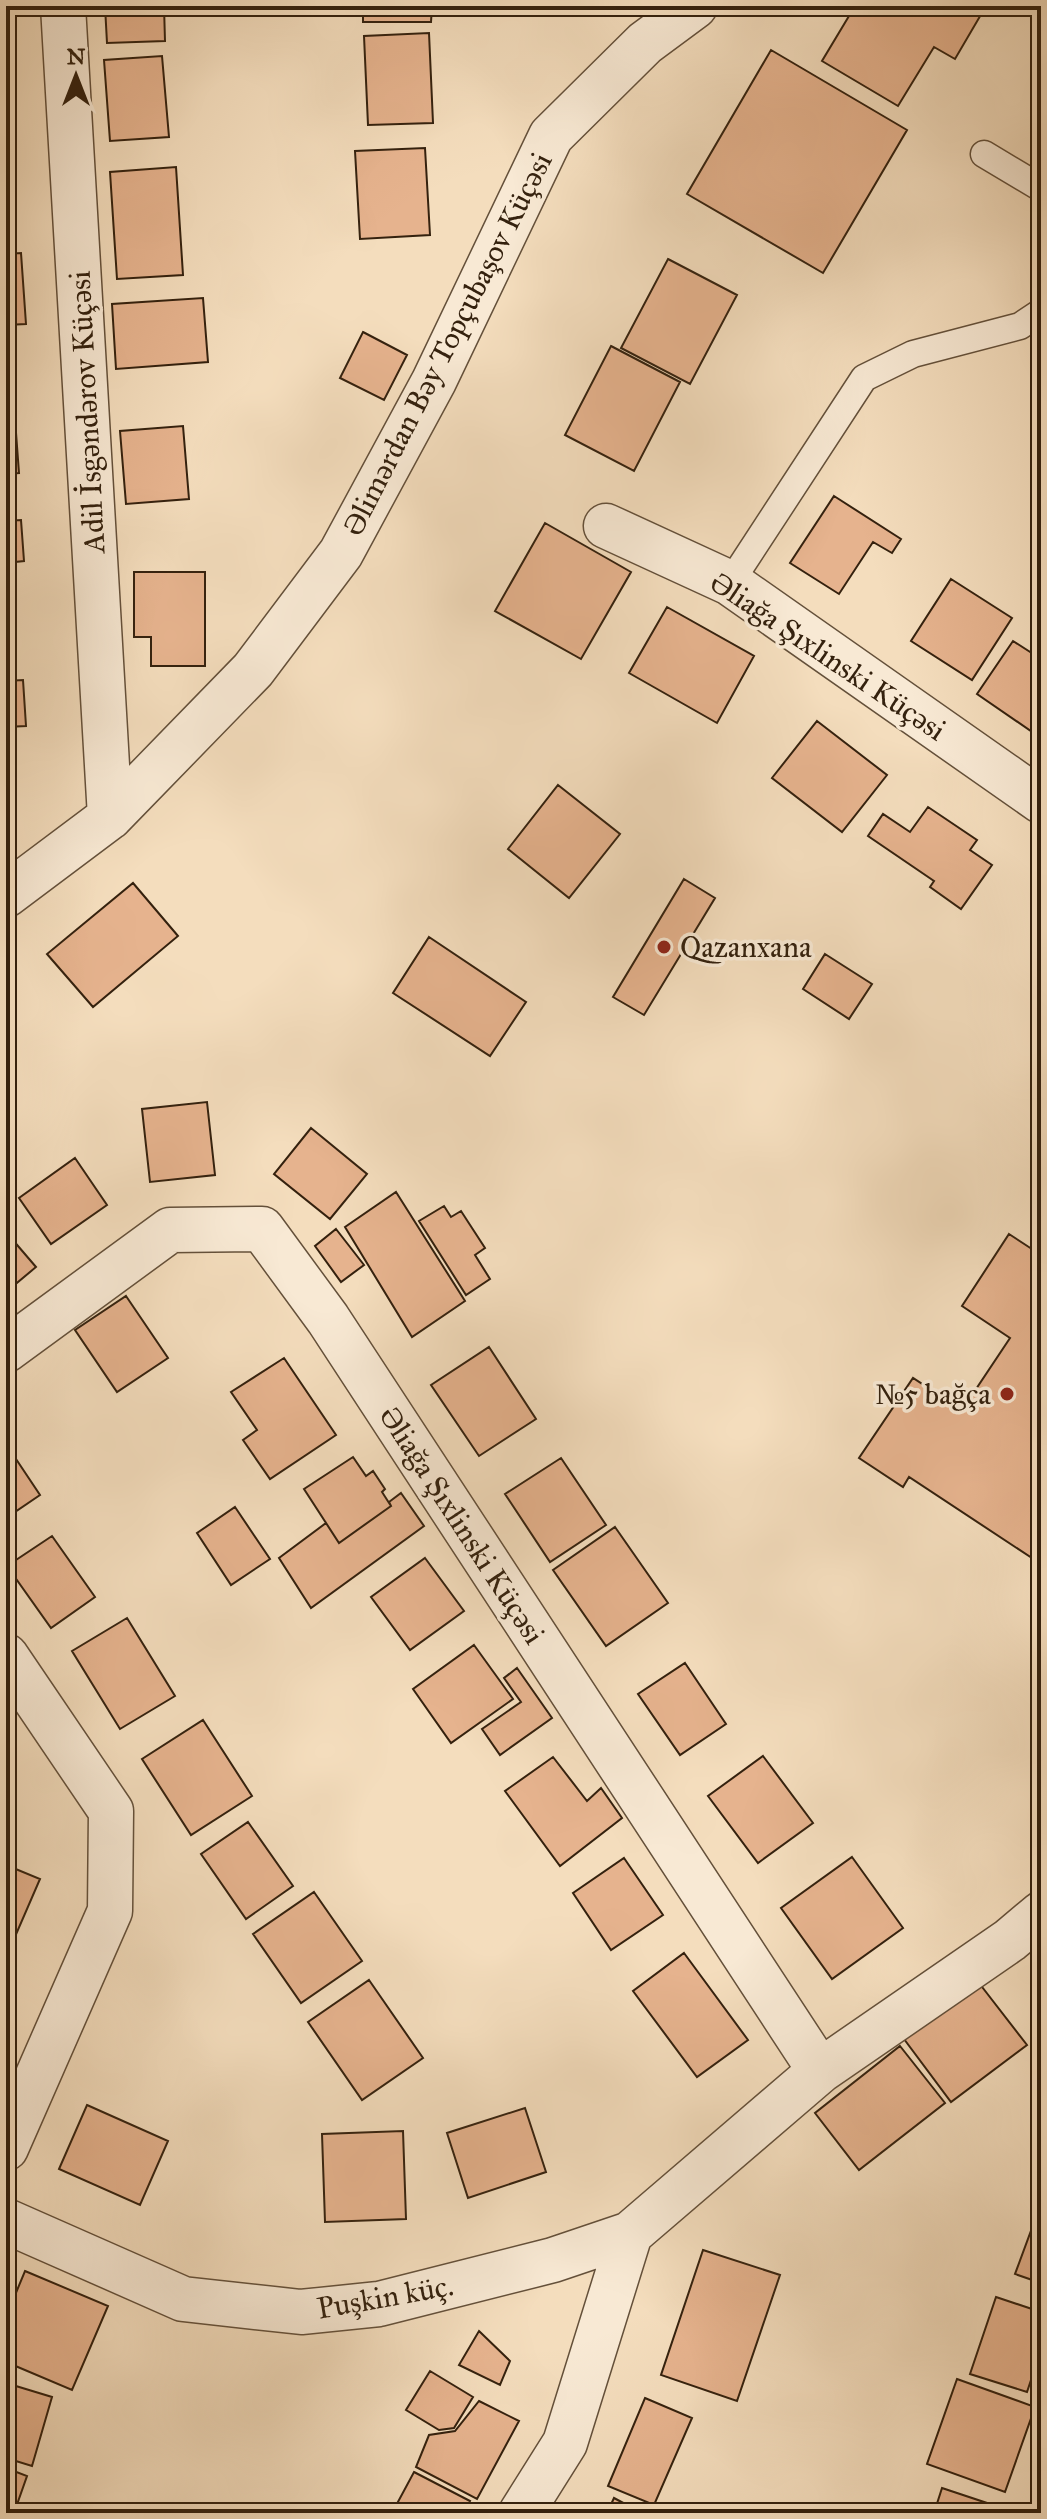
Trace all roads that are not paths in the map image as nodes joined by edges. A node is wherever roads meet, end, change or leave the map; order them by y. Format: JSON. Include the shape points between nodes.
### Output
{"nodes":[{"id":1,"x":63,"y":6,"type":"edge"},
{"id":2,"x":695,"y":6,"type":"edge"},
{"id":3,"x":984,"y":154,"type":"dead end"},
{"id":4,"x":1041,"y":188,"type":"edge"},
{"id":5,"x":1041,"y":312,"type":"edge"},
{"id":6,"x":606,"y":526,"type":"dead end"},
{"id":7,"x":730,"y":583,"type":"junction"},
{"id":8,"x":1041,"y":801,"type":"edge"},
{"id":9,"x":110,"y":817,"type":"junction"},
{"id":10,"x":6,"y":895,"type":"edge"},
{"id":11,"x":6,"y":1350,"type":"edge"},
{"id":12,"x":6,"y":1656,"type":"edge"},
{"id":13,"x":1041,"y":1914,"type":"edge"},
{"id":14,"x":820,"y":2071,"type":"junction"},
{"id":15,"x":6,"y":2148,"type":"edge"},
{"id":16,"x":6,"y":2221,"type":"edge"},
{"id":17,"x":630,"y":2234,"type":"junction"},
{"id":18,"x":521,"y":2513,"type":"edge"}],
"edges":[{"from":1,"to":9,"type":"street","name":"Adil İsgəndərov Küçəsi"},
{"from":2,"to":9,"type":"street","name":"Əlimərdan Bəy Topçubaşov Küçəsi","via":[[645,43],[551,136],[434,381],[341,553],[253,670]]},
{"from":3,"to":4,"type":"lane"},
{"from":5,"to":7,"type":"lane","via":[[1020,326],[913,354],[864,378]]},
{"from":6,"to":7,"type":"street","name":"Əliağa Şıxlinski Küçəsi"},
{"from":7,"to":8,"type":"street","name":"Əliağa Şıxlinski Küçəsi"},
{"from":9,"to":10,"type":"street","name":"Əlimərdan Bəy Topçubaşov Küçəsi"},
{"from":11,"to":14,"type":"street","name":"Əliağa Şıxlinski Küçəsi","via":[[170,1230],[262,1229],[328,1319]]},
{"from":12,"to":15,"type":"street","via":[[111,1811],[110,1911]]},
{"from":13,"to":14,"type":"street"},
{"from":14,"to":17,"type":"street"},
{"from":16,"to":17,"type":"street","name":"Puşkin küç.","via":[[183,2299],[301,2312],[379,2304],[553,2260]]},
{"from":17,"to":18,"type":"street","via":[[565,2443]]}]}
